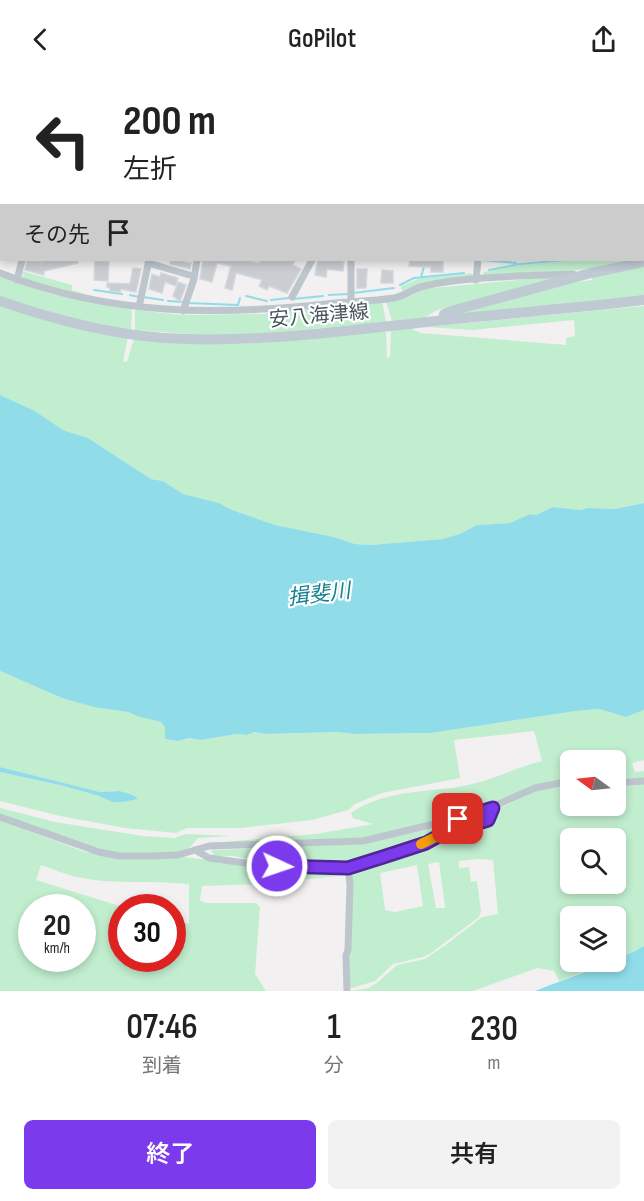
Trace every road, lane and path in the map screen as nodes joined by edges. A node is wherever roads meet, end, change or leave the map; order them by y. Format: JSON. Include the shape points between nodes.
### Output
{"nodes":[{"id":1,"x":22,"y":261,"type":"edge"},
{"id":2,"x":148,"y":261,"type":"edge"},
{"id":3,"x":197,"y":261,"type":"edge"},
{"id":4,"x":311,"y":261,"type":"edge"},
{"id":5,"x":351,"y":261,"type":"edge"},
{"id":6,"x":478,"y":261,"type":"edge"},
{"id":7,"x":644,"y":262,"type":"edge"},
{"id":8,"x":0,"y":273,"type":"edge"},
{"id":9,"x":591,"y":273,"type":"junction"},
{"id":10,"x":193,"y":276,"type":"junction"},
{"id":11,"x":17,"y":280,"type":"junction"},
{"id":12,"x":476,"y":280,"type":"junction"},
{"id":13,"x":292,"y":297,"type":"dead end"},
{"id":14,"x":644,"y":300,"type":"edge"},
{"id":15,"x":0,"y":301,"type":"edge"},
{"id":16,"x":351,"y":301,"type":"junction"},
{"id":17,"x":139,"y":307,"type":"junction"},
{"id":18,"x":183,"y":311,"type":"junction"},
{"id":19,"x":443,"y":320,"type":"junction"},
{"id":20,"x":644,"y":781,"type":"edge"},
{"id":21,"x":626,"y":782,"type":"edge"},
{"id":22,"x":560,"y":783,"type":"edge"},
{"id":23,"x":493,"y":808,"type":"junction"},
{"id":24,"x":0,"y":818,"type":"edge"},
{"id":25,"x":195,"y":850,"type":"junction"},
{"id":26,"x":348,"y":868,"type":"junction"},
{"id":27,"x":347,"y":991,"type":"edge"}],
"edges":[{"from":1,"to":11,"type":"street"},
{"from":2,"to":10,"type":"street"},
{"from":2,"to":17,"type":"street"},
{"from":3,"to":10,"type":"street"},
{"from":4,"to":13,"type":"street"},
{"from":5,"to":16,"type":"street"},
{"from":6,"to":12,"type":"street"},
{"from":7,"to":9,"type":"main road"},
{"from":8,"to":11,"type":"street"},
{"from":9,"to":12,"type":"street"},
{"from":9,"to":19,"type":"main road","via":[[451,311],[444,314]]},
{"from":10,"to":18,"type":"street"},
{"from":11,"to":17,"type":"street","via":[[93,300]]},
{"from":12,"to":16,"type":"street","via":[[423,286],[396,297]]},
{"from":14,"to":19,"type":"main road","name":"安八海津線"},
{"from":15,"to":19,"type":"main road","name":"安八海津線","via":[[105,329],[204,340]]},
{"from":16,"to":18,"type":"street","via":[[266,311]]},
{"from":17,"to":18,"type":"street"},
{"from":20,"to":21,"type":"street"},
{"from":22,"to":23,"type":"street","via":[[535,788]]},
{"from":23,"to":25,"type":"street","via":[[363,841],[209,846]]},
{"from":23,"to":26,"type":"street","via":[[488,820]]},
{"from":24,"to":25,"type":"street","via":[[118,856],[178,855]]},
{"from":25,"to":26,"type":"street","via":[[209,858],[260,865]]},
{"from":26,"to":27,"type":"street"}]}
